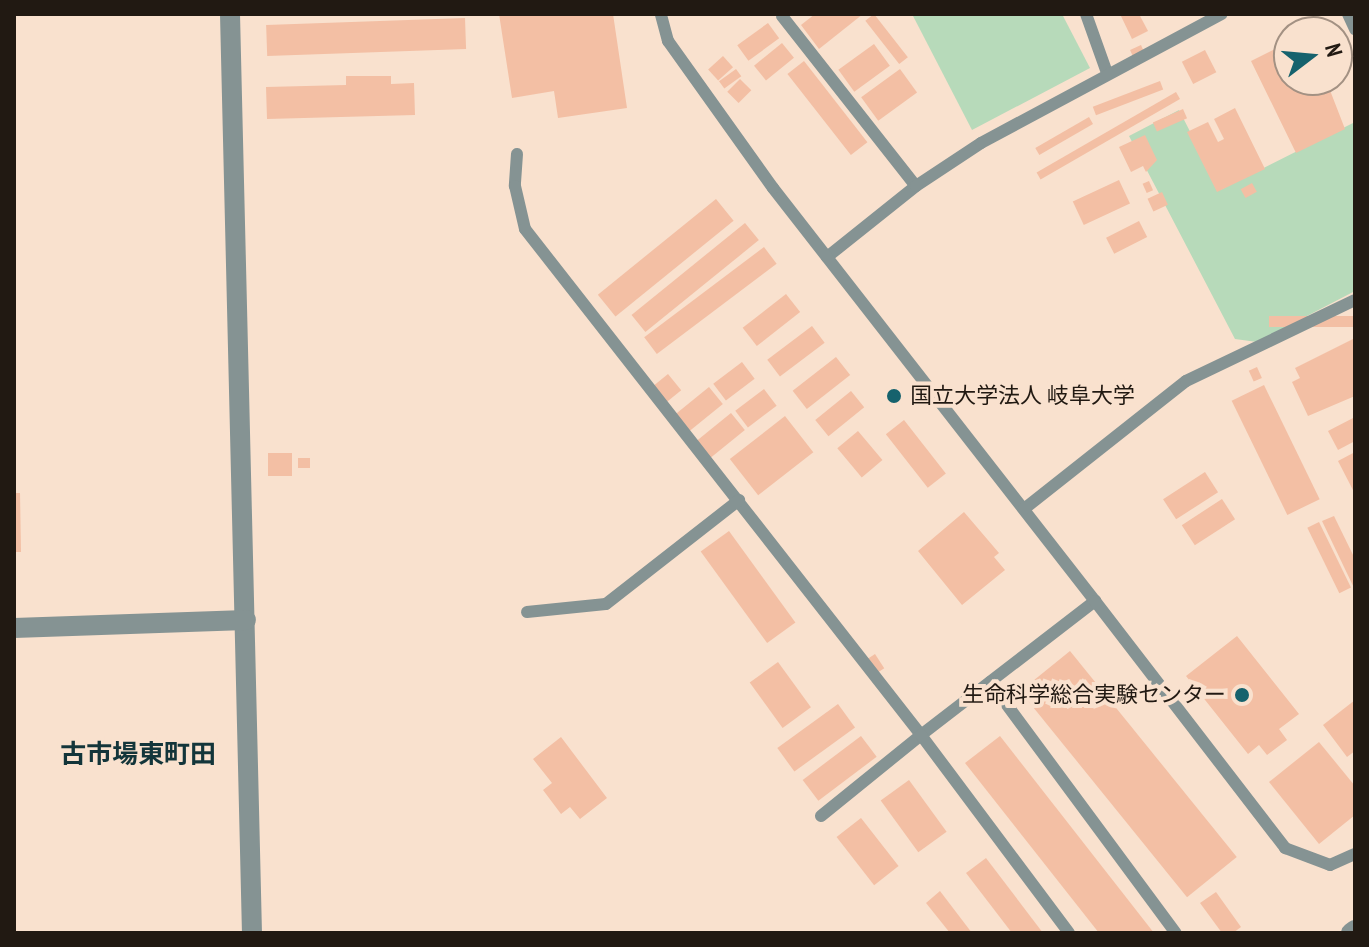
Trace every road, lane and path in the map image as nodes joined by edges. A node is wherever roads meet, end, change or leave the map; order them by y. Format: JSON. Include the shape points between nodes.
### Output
{"nodes":[{"id":1,"x":230,"y":14,"type":"edge"},
{"id":2,"x":661,"y":14,"type":"edge"},
{"id":3,"x":1086,"y":14,"type":"edge"},
{"id":4,"x":1222,"y":14,"type":"edge"},
{"id":5,"x":1348,"y":14,"type":"edge"},
{"id":6,"x":782,"y":16,"type":"dead end"},
{"id":7,"x":1355,"y":27,"type":"edge"},
{"id":8,"x":1107,"y":73,"type":"junction"},
{"id":9,"x":517,"y":154,"type":"dead end"},
{"id":10,"x":916,"y":186,"type":"junction"},
{"id":11,"x":827,"y":257,"type":"junction"},
{"id":12,"x":1355,"y":300,"type":"edge"},
{"id":13,"x":739,"y":500,"type":"junction"},
{"id":14,"x":1024,"y":509,"type":"junction"},
{"id":15,"x":1095,"y":601,"type":"junction"},
{"id":16,"x":527,"y":612,"type":"dead end"},
{"id":17,"x":246,"y":620,"type":"junction"},
{"id":18,"x":14,"y":628,"type":"edge"},
{"id":19,"x":990,"y":682,"type":"junction"},
{"id":20,"x":921,"y":735,"type":"junction"},
{"id":21,"x":821,"y":816,"type":"dead end"},
{"id":22,"x":1355,"y":854,"type":"edge"},
{"id":23,"x":252,"y":933,"type":"edge"},
{"id":24,"x":1069,"y":933,"type":"edge"},
{"id":25,"x":1176,"y":933,"type":"edge"}],
"edges":[{"from":1,"to":17,"type":"street"},
{"from":2,"to":11,"type":"lane","via":[[668,41]]},
{"from":3,"to":8,"type":"lane"},
{"from":4,"to":8,"type":"lane"},
{"from":5,"to":7,"type":"lane"},
{"from":6,"to":10,"type":"lane"},
{"from":8,"to":10,"type":"lane"},
{"from":9,"to":13,"type":"lane","via":[[515,186],[525,229]]},
{"from":10,"to":11,"type":"lane"},
{"from":11,"to":14,"type":"lane"},
{"from":12,"to":14,"type":"lane","via":[[1186,381]]},
{"from":13,"to":16,"type":"lane","via":[[606,604]]},
{"from":13,"to":20,"type":"lane"},
{"from":14,"to":15,"type":"lane"},
{"from":15,"to":19,"type":"lane"},
{"from":15,"to":22,"type":"lane","via":[[1285,848],[1330,865]]},
{"from":17,"to":18,"type":"street"},
{"from":17,"to":23,"type":"street"},
{"from":19,"to":20,"type":"lane"},
{"from":19,"to":25,"type":"lane"},
{"from":20,"to":21,"type":"lane"},
{"from":20,"to":24,"type":"lane"}]}
